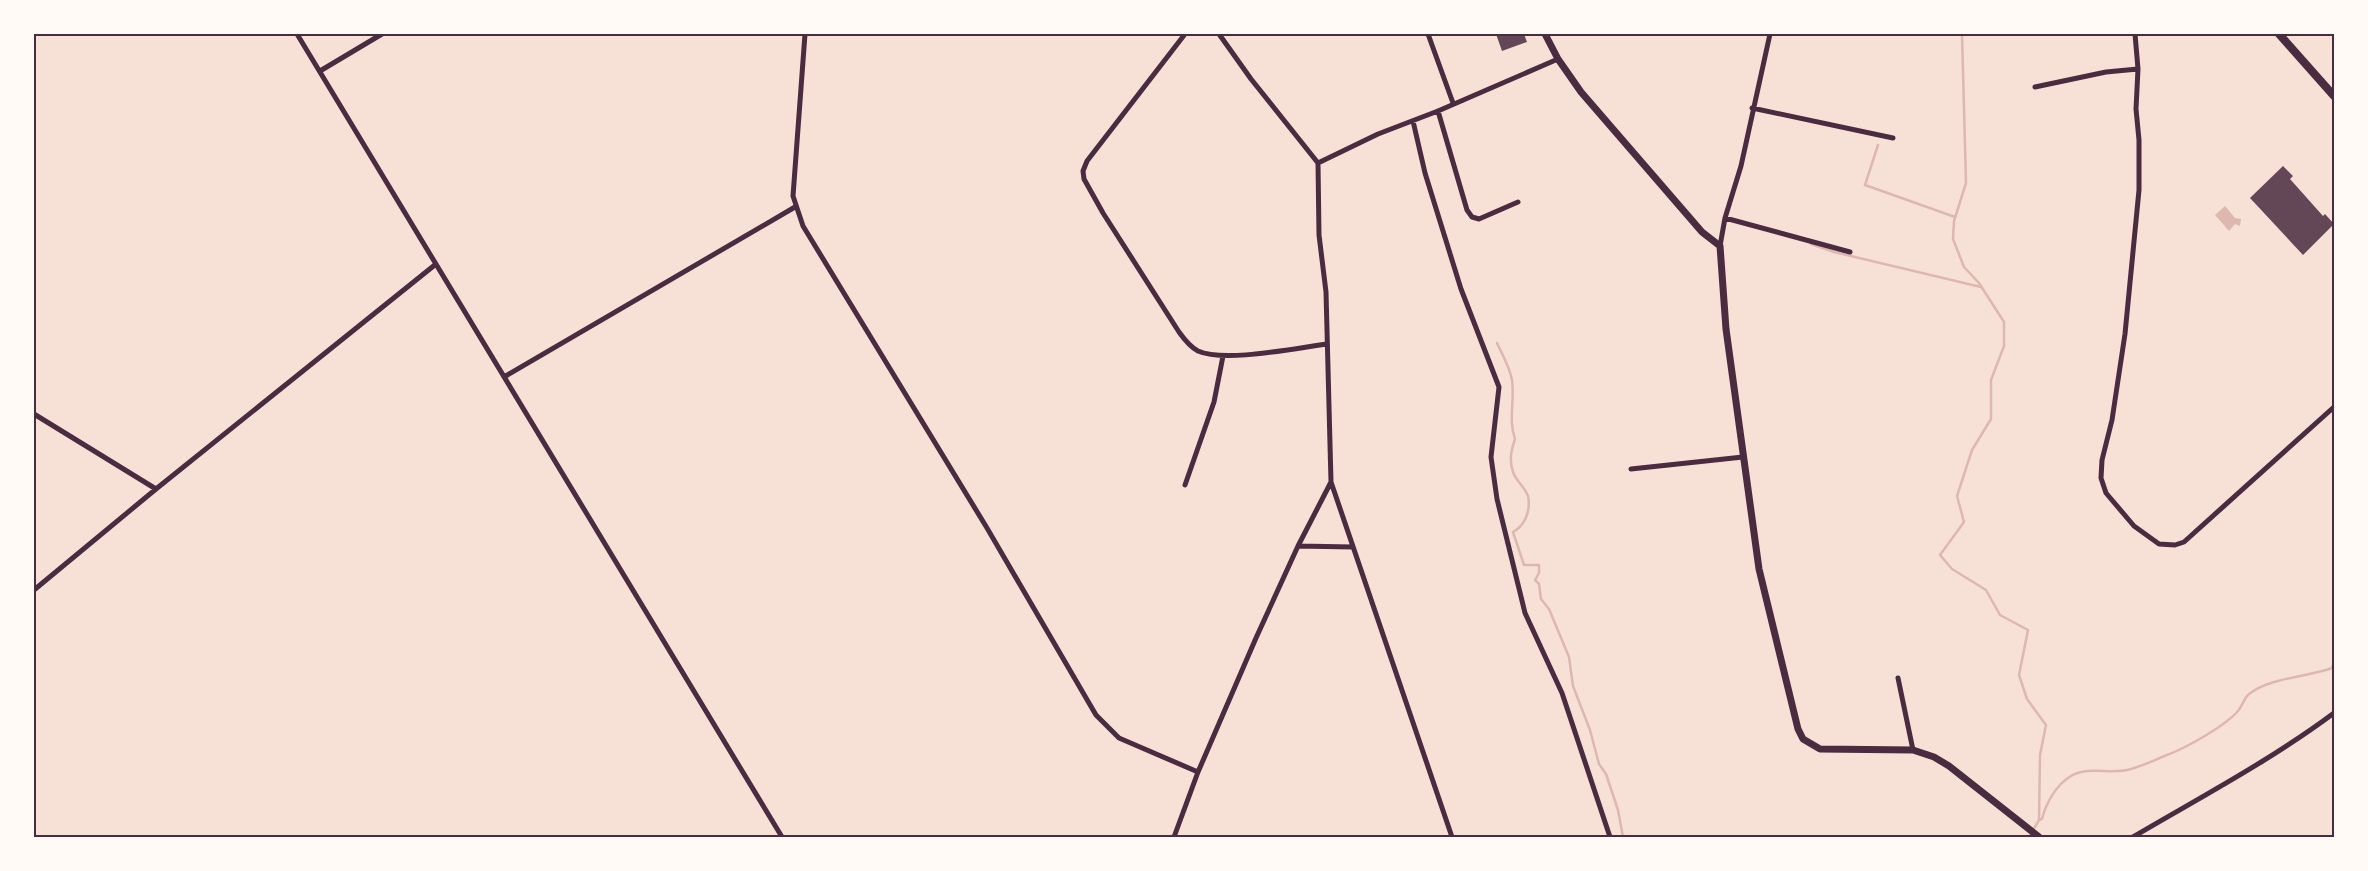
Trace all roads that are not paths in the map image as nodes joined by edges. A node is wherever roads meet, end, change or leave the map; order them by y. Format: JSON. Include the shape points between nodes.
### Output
{"nodes":[{"id":1,"x":297,"y":34,"type":"edge"},
{"id":2,"x":382,"y":34,"type":"edge"},
{"id":3,"x":805,"y":34,"type":"edge"},
{"id":4,"x":1185,"y":34,"type":"edge"},
{"id":5,"x":1219,"y":34,"type":"edge"},
{"id":6,"x":1428,"y":34,"type":"edge"},
{"id":7,"x":1546,"y":34,"type":"edge"},
{"id":8,"x":1770,"y":34,"type":"edge"},
{"id":9,"x":2135,"y":34,"type":"edge"},
{"id":10,"x":2280,"y":34,"type":"edge"},
{"id":11,"x":1558,"y":59,"type":"junction"},
{"id":12,"x":2138,"y":69,"type":"junction"},
{"id":13,"x":320,"y":71,"type":"junction"},
{"id":14,"x":2035,"y":86,"type":"dead end"},
{"id":15,"x":2334,"y":96,"type":"edge"},
{"id":16,"x":1453,"y":103,"type":"junction"},
{"id":17,"x":1752,"y":108,"type":"junction"},
{"id":18,"x":1438,"y":112,"type":"junction"},
{"id":19,"x":1413,"y":121,"type":"junction"},
{"id":20,"x":1893,"y":138,"type":"dead end"},
{"id":21,"x":1318,"y":163,"type":"junction"},
{"id":22,"x":1518,"y":202,"type":"dead end"},
{"id":23,"x":795,"y":207,"type":"junction"},
{"id":24,"x":1725,"y":218,"type":"junction"},
{"id":25,"x":1720,"y":246,"type":"junction"},
{"id":26,"x":1850,"y":252,"type":"dead end"},
{"id":27,"x":436,"y":264,"type":"junction"},
{"id":28,"x":1327,"y":344,"type":"junction"},
{"id":29,"x":1223,"y":356,"type":"junction"},
{"id":30,"x":504,"y":377,"type":"junction"},
{"id":31,"x":2334,"y":406,"type":"edge"},
{"id":32,"x":34,"y":414,"type":"edge"},
{"id":33,"x":1743,"y":457,"type":"junction"},
{"id":34,"x":1630,"y":469,"type":"dead end"},
{"id":35,"x":1331,"y":482,"type":"junction"},
{"id":36,"x":1185,"y":485,"type":"dead end"},
{"id":37,"x":156,"y":489,"type":"junction"},
{"id":38,"x":1298,"y":546,"type":"junction"},
{"id":39,"x":1353,"y":546,"type":"junction"},
{"id":40,"x":34,"y":590,"type":"edge"},
{"id":41,"x":1898,"y":678,"type":"dead end"},
{"id":42,"x":2334,"y":713,"type":"edge"},
{"id":43,"x":1913,"y":750,"type":"junction"},
{"id":44,"x":1198,"y":772,"type":"junction"},
{"id":45,"x":782,"y":837,"type":"edge"},
{"id":46,"x":1174,"y":837,"type":"edge"},
{"id":47,"x":1452,"y":837,"type":"edge"},
{"id":48,"x":1610,"y":837,"type":"edge"},
{"id":49,"x":2039,"y":837,"type":"edge"},
{"id":50,"x":2133,"y":837,"type":"edge"}],
"edges":[{"from":1,"to":13,"type":"street"},
{"from":2,"to":13,"type":"street"},
{"from":3,"to":23,"type":"street"},
{"from":4,"to":29,"type":"street","via":[[1087,161],[1083,171],[1084,179],[1103,213],[1186,342],[1198,351]]},
{"from":5,"to":21,"type":"street"},
{"from":6,"to":16,"type":"street"},
{"from":7,"to":11,"type":"street"},
{"from":8,"to":17,"type":"street"},
{"from":9,"to":12,"type":"street"},
{"from":10,"to":15,"type":"main road"},
{"from":11,"to":16,"type":"street"},
{"from":11,"to":25,"type":"street","via":[[1581,92],[1648,171],[1702,232]]},
{"from":12,"to":14,"type":"street"},
{"from":12,"to":31,"type":"street","via":[[2138,190],[2125,334],[2112,420],[2102,460],[2101,478],[2106,492],[2134,526],[2159,544],[2184,542]]},
{"from":13,"to":27,"type":"street"},
{"from":16,"to":18,"type":"street"},
{"from":17,"to":20,"type":"street"},
{"from":17,"to":24,"type":"street","via":[[1741,166]]},
{"from":18,"to":19,"type":"street"},
{"from":18,"to":22,"type":"street","via":[[1464,201],[1472,217],[1480,220]]},
{"from":19,"to":21,"type":"street"},
{"from":19,"to":48,"type":"street","via":[[1425,173],[1461,289],[1499,387],[1492,457],[1497,499],[1526,613],[1562,693]]},
{"from":21,"to":28,"type":"street","via":[[1319,235],[1326,292]]},
{"from":23,"to":30,"type":"street"},
{"from":23,"to":44,"type":"street","via":[[803,226],[987,528],[1096,715],[1119,738]]},
{"from":24,"to":25,"type":"street"},
{"from":24,"to":26,"type":"street"},
{"from":25,"to":33,"type":"street","via":[[1726,328]]},
{"from":27,"to":30,"type":"street"},
{"from":27,"to":37,"type":"street"},
{"from":28,"to":29,"type":"street"},
{"from":28,"to":35,"type":"street"},
{"from":29,"to":36,"type":"street","via":[[1214,402]]},
{"from":30,"to":45,"type":"street"},
{"from":32,"to":37,"type":"street"},
{"from":33,"to":34,"type":"street"},
{"from":33,"to":43,"type":"street","via":[[1759,569],[1803,739],[1820,749],[1830,750]]},
{"from":35,"to":38,"type":"street"},
{"from":35,"to":39,"type":"street"},
{"from":37,"to":40,"type":"street"},
{"from":38,"to":39,"type":"street"},
{"from":38,"to":44,"type":"street"},
{"from":39,"to":47,"type":"street"},
{"from":41,"to":43,"type":"street"},
{"from":42,"to":50,"type":"street","via":[[2303,737]]},
{"from":43,"to":49,"type":"street","via":[[1949,766]]},
{"from":44,"to":46,"type":"street"}]}
